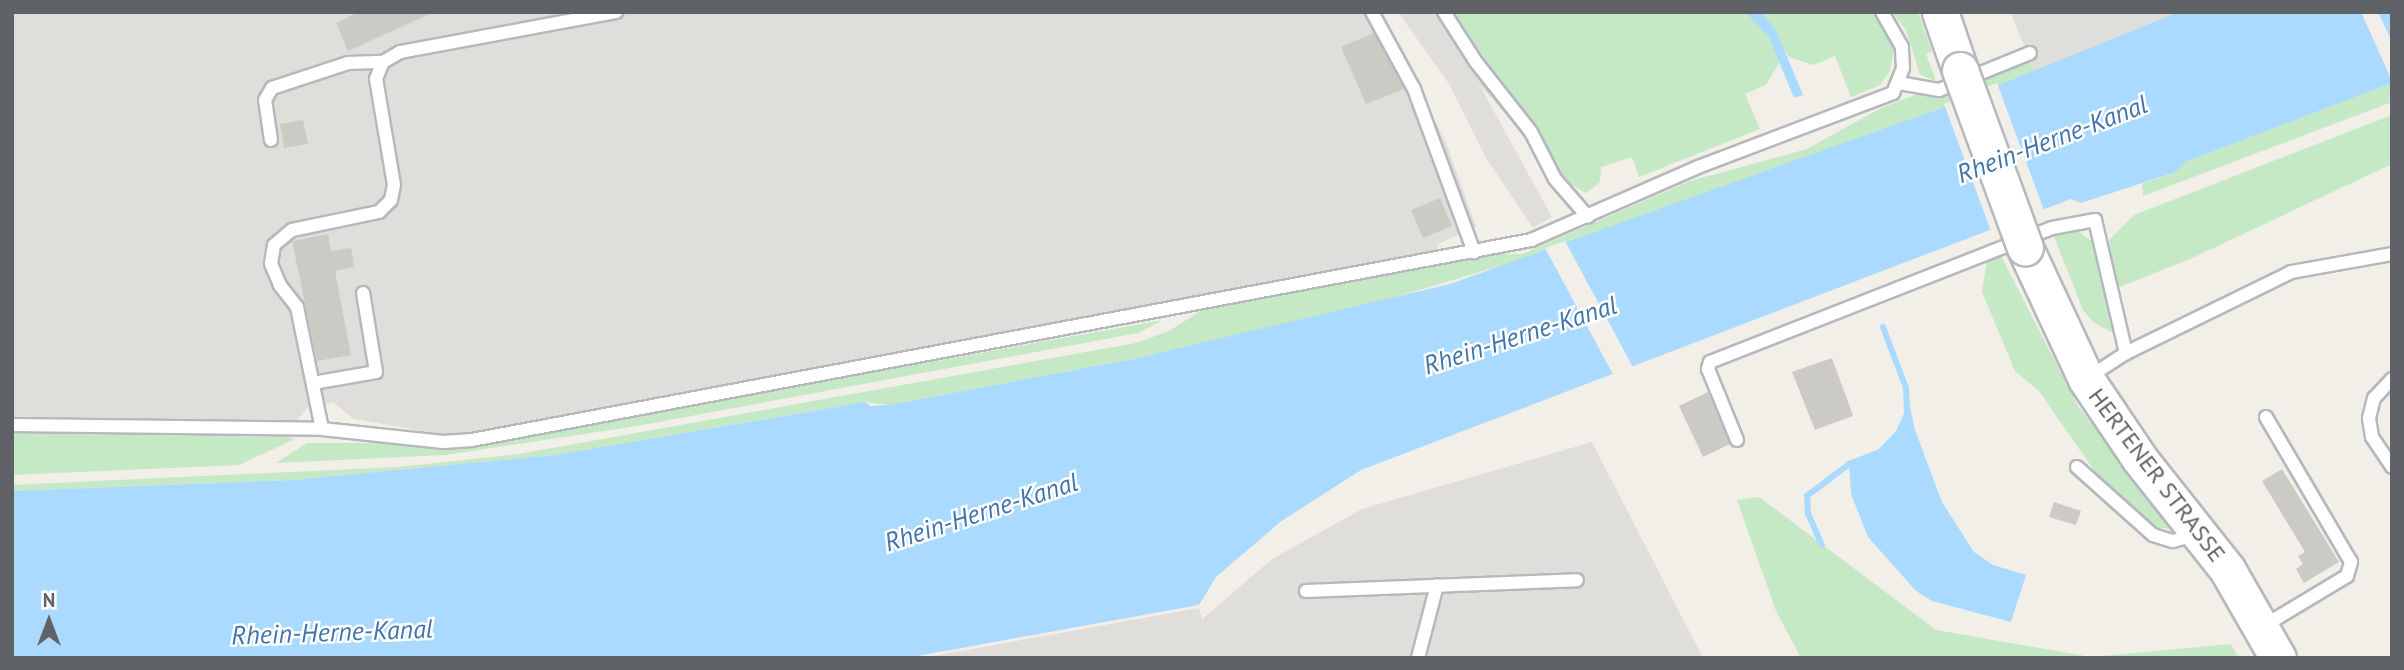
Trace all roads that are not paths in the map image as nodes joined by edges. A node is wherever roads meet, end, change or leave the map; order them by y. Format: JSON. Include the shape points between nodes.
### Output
{"nodes":[{"id":1,"x":616,"y":12,"type":"edge"},
{"id":2,"x":1372,"y":12,"type":"edge"},
{"id":3,"x":1444,"y":12,"type":"edge"},
{"id":4,"x":1882,"y":12,"type":"edge"},
{"id":5,"x":1940,"y":12,"type":"edge"},
{"id":6,"x":2030,"y":53,"type":"dead end"},
{"id":7,"x":383,"y":62,"type":"junction"},
{"id":8,"x":1899,"y":83,"type":"junction"},
{"id":9,"x":271,"y":140,"type":"dead end"},
{"id":10,"x":1588,"y":217,"type":"junction"},
{"id":11,"x":1474,"y":252,"type":"junction"},
{"id":12,"x":2392,"y":254,"type":"edge"},
{"id":13,"x":363,"y":293,"type":"dead end"},
{"id":14,"x":2126,"y":353,"type":"junction"},
{"id":15,"x":2086,"y":379,"type":"junction"},
{"id":16,"x":2392,"y":379,"type":"edge"},
{"id":17,"x":313,"y":383,"type":"junction"},
{"id":18,"x":2266,"y":417,"type":"dead end"},
{"id":19,"x":12,"y":425,"type":"edge"},
{"id":20,"x":322,"y":429,"type":"junction"},
{"id":21,"x":1737,"y":440,"type":"dead end"},
{"id":22,"x":2077,"y":467,"type":"dead end"},
{"id":23,"x":2392,"y":467,"type":"edge"},
{"id":24,"x":2200,"y":533,"type":"junction"},
{"id":25,"x":1577,"y":580,"type":"dead end"},
{"id":26,"x":1437,"y":586,"type":"junction"},
{"id":27,"x":1306,"y":591,"type":"dead end"},
{"id":28,"x":2261,"y":627,"type":"junction"},
{"id":29,"x":1418,"y":658,"type":"edge"},
{"id":30,"x":2278,"y":658,"type":"edge"}],
"edges":[{"from":1,"to":7,"type":"lane","via":[[400,52]]},
{"from":2,"to":11,"type":"lane","via":[[1414,89]]},
{"from":3,"to":10,"type":"lane","via":[[1531,132],[1555,179]]},
{"from":4,"to":8,"type":"lane","via":[[1902,47]]},
{"from":5,"to":15,"type":"main road","name":"HERTENER STRASSE","bridge":true,"via":[[2025,248]]},
{"from":6,"to":8,"type":"lane","via":[[1939,90]]},
{"from":7,"to":9,"type":"lane","via":[[348,63],[272,88],[265,100]]},
{"from":7,"to":17,"type":"lane","via":[[376,79],[394,185],[391,200],[379,212],[292,230],[274,244],[271,264],[297,307]]},
{"from":8,"to":10,"type":"lane","via":[[1893,93],[1870,104],[1698,167]]},
{"from":10,"to":11,"type":"lane","via":[[1531,240]]},
{"from":11,"to":20,"type":"lane","via":[[471,440],[443,442]]},
{"from":12,"to":14,"type":"lane","via":[[2291,272]]},
{"from":13,"to":17,"type":"lane","via":[[376,372]]},
{"from":14,"to":15,"type":"lane"},
{"from":14,"to":21,"type":"lane","via":[[2095,220],[2052,228],[1710,362],[1708,369]]},
{"from":15,"to":24,"type":"main road","name":"HERTENER STRASSE","via":[[2139,458]]},
{"from":16,"to":23,"type":"lane","via":[[2374,398],[2369,418],[2372,437]]},
{"from":17,"to":20,"type":"lane"},
{"from":18,"to":28,"type":"lane","via":[[2351,562],[2347,576]]},
{"from":19,"to":20,"type":"lane"},
{"from":22,"to":24,"type":"lane","via":[[2153,536],[2173,541]]},
{"from":24,"to":28,"type":"main road","name":"HERTENER STRASSE"},
{"from":25,"to":26,"type":"lane"},
{"from":26,"to":27,"type":"lane"},
{"from":26,"to":29,"type":"lane"},
{"from":28,"to":30,"type":"main road","name":"HERTENER STRASSE"}]}
